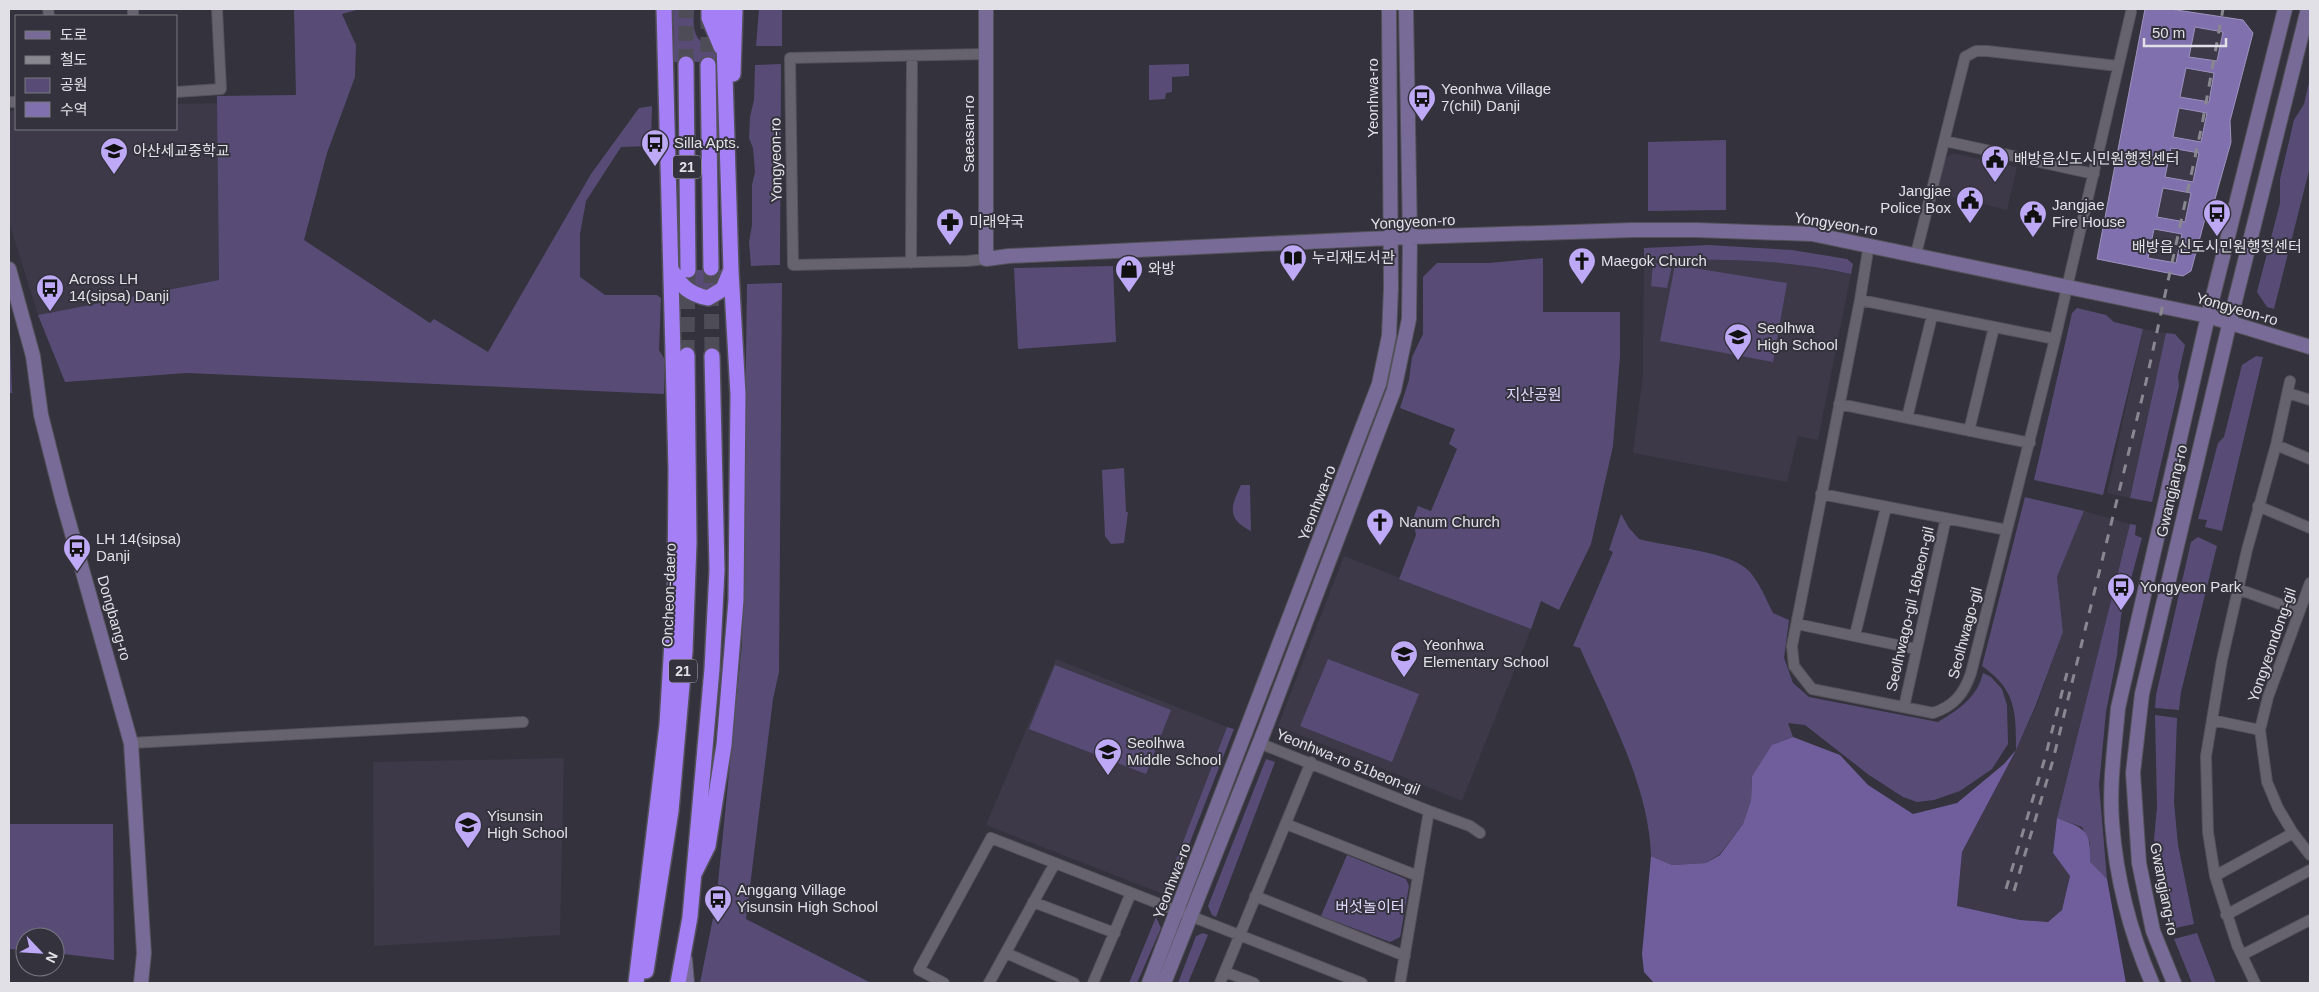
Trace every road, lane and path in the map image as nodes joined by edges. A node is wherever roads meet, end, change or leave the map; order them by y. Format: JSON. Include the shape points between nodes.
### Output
{"nodes":[{"id":1,"x":217,"y":9,"type":"edge"},
{"id":2,"x":664,"y":9,"type":"edge"},
{"id":3,"x":724,"y":9,"type":"edge"},
{"id":4,"x":735,"y":9,"type":"edge"},
{"id":5,"x":986,"y":9,"type":"edge"},
{"id":6,"x":1389,"y":9,"type":"edge"},
{"id":7,"x":1406,"y":9,"type":"edge"},
{"id":8,"x":2285,"y":9,"type":"edge"},
{"id":9,"x":2308,"y":9,"type":"edge"},
{"id":10,"x":707,"y":12,"type":"edge"},
{"id":11,"x":2131,"y":12,"type":"dead end"},
{"id":12,"x":723,"y":51,"type":"junction"},
{"id":13,"x":986,"y":54,"type":"junction"},
{"id":14,"x":912,"y":56,"type":"junction"},
{"id":15,"x":686,"y":64,"type":"tunnel mouth"},
{"id":16,"x":708,"y":65,"type":"tunnel mouth"},
{"id":17,"x":2118,"y":66,"type":"junction"},
{"id":18,"x":178,"y":92,"type":"edge"},
{"id":19,"x":727,"y":94,"type":"junction"},
{"id":20,"x":1944,"y":141,"type":"junction"},
{"id":21,"x":2094,"y":174,"type":"junction"},
{"id":22,"x":1410,"y":237,"type":"junction"},
{"id":23,"x":1390,"y":239,"type":"junction"},
{"id":24,"x":1869,"y":244,"type":"junction"},
{"id":25,"x":1916,"y":254,"type":"junction"},
{"id":26,"x":986,"y":259,"type":"junction"},
{"id":27,"x":911,"y":263,"type":"junction"},
{"id":28,"x":711,"y":268,"type":"tunnel mouth"},
{"id":29,"x":9,"y":269,"type":"edge"},
{"id":30,"x":688,"y":270,"type":"tunnel mouth"},
{"id":31,"x":672,"y":271,"type":"junction"},
{"id":32,"x":731,"y":271,"type":"junction"},
{"id":33,"x":2066,"y":287,"type":"junction"},
{"id":34,"x":1860,"y":300,"type":"junction"},
{"id":35,"x":1932,"y":316,"type":"junction"},
{"id":36,"x":2208,"y":316,"type":"junction"},
{"id":37,"x":2230,"y":321,"type":"junction"},
{"id":38,"x":1994,"y":327,"type":"junction"},
{"id":39,"x":2055,"y":339,"type":"junction"},
{"id":40,"x":2310,"y":347,"type":"edge"},
{"id":41,"x":687,"y":356,"type":"tunnel mouth"},
{"id":42,"x":712,"y":356,"type":"tunnel mouth"},
{"id":43,"x":2290,"y":381,"type":"dead end"},
{"id":44,"x":2288,"y":393,"type":"junction"},
{"id":45,"x":2310,"y":400,"type":"edge"},
{"id":46,"x":1839,"y":404,"type":"junction"},
{"id":47,"x":1908,"y":418,"type":"junction"},
{"id":48,"x":1969,"y":431,"type":"junction"},
{"id":49,"x":2030,"y":443,"type":"junction"},
{"id":50,"x":2276,"y":445,"type":"junction"},
{"id":51,"x":2310,"y":459,"type":"edge"},
{"id":52,"x":1821,"y":494,"type":"junction"},
{"id":53,"x":1886,"y":506,"type":"junction"},
{"id":54,"x":2258,"y":506,"type":"junction"},
{"id":55,"x":1946,"y":518,"type":"junction"},
{"id":56,"x":2310,"y":528,"type":"edge"},
{"id":57,"x":2008,"y":530,"type":"junction"},
{"id":58,"x":2310,"y":583,"type":"edge"},
{"id":59,"x":2238,"y":589,"type":"junction"},
{"id":60,"x":2300,"y":611,"type":"junction"},
{"id":61,"x":1797,"y":624,"type":"junction"},
{"id":62,"x":1855,"y":636,"type":"junction"},
{"id":63,"x":1916,"y":649,"type":"junction"},
{"id":64,"x":1904,"y":707,"type":"junction"},
{"id":65,"x":2212,"y":720,"type":"junction"},
{"id":66,"x":523,"y":722,"type":"dead end"},
{"id":67,"x":2260,"y":730,"type":"junction"},
{"id":68,"x":1259,"y":742,"type":"junction"},
{"id":69,"x":131,"y":743,"type":"junction"},
{"id":70,"x":1311,"y":762,"type":"junction"},
{"id":71,"x":1429,"y":810,"type":"junction"},
{"id":72,"x":1286,"y":824,"type":"junction"},
{"id":73,"x":1480,"y":833,"type":"dead end"},
{"id":74,"x":2293,"y":833,"type":"junction"},
{"id":75,"x":2310,"y":855,"type":"edge"},
{"id":76,"x":1055,"y":863,"type":"junction"},
{"id":77,"x":2310,"y":870,"type":"edge"},
{"id":78,"x":694,"y":874,"type":"junction"},
{"id":79,"x":1418,"y":876,"type":"junction"},
{"id":80,"x":2215,"y":876,"type":"junction"},
{"id":81,"x":1131,"y":893,"type":"junction"},
{"id":82,"x":1255,"y":896,"type":"junction"},
{"id":83,"x":1033,"y":902,"type":"junction"},
{"id":84,"x":1184,"y":913,"type":"junction"},
{"id":85,"x":2226,"y":915,"type":"junction"},
{"id":86,"x":2310,"y":920,"type":"edge"},
{"id":87,"x":1115,"y":933,"type":"junction"},
{"id":88,"x":1239,"y":934,"type":"junction"},
{"id":89,"x":685,"y":949,"type":"junction"},
{"id":90,"x":1006,"y":953,"type":"junction"},
{"id":91,"x":2242,"y":955,"type":"junction"},
{"id":92,"x":1405,"y":956,"type":"junction"},
{"id":93,"x":1225,"y":972,"type":"junction"},
{"id":94,"x":141,"y":983,"type":"edge"},
{"id":95,"x":636,"y":983,"type":"edge"},
{"id":96,"x":643,"y":983,"type":"edge"},
{"id":97,"x":678,"y":983,"type":"edge"},
{"id":98,"x":687,"y":983,"type":"edge"},
{"id":99,"x":944,"y":983,"type":"edge"},
{"id":100,"x":989,"y":983,"type":"edge"},
{"id":101,"x":1074,"y":983,"type":"edge"},
{"id":102,"x":1092,"y":983,"type":"edge"},
{"id":103,"x":1149,"y":983,"type":"edge"},
{"id":104,"x":1164,"y":983,"type":"edge"},
{"id":105,"x":1220,"y":983,"type":"edge"},
{"id":106,"x":1254,"y":983,"type":"edge"},
{"id":107,"x":1362,"y":983,"type":"edge"},
{"id":108,"x":1400,"y":983,"type":"edge"},
{"id":109,"x":2152,"y":983,"type":"edge"},
{"id":110,"x":2174,"y":983,"type":"edge"},
{"id":111,"x":2255,"y":983,"type":"edge"}],
"edges":[{"from":1,"to":18,"type":"street","via":[[221,89]]},
{"from":2,"to":31,"type":"highway"},
{"from":3,"to":12,"type":"highway"},
{"from":4,"to":19,"type":"highway","via":[[733,76]]},
{"from":5,"to":13,"type":"street","name":"Saeasan-ro"},
{"from":6,"to":23,"type":"street","name":"Yeonhwa-ro"},
{"from":7,"to":22,"type":"street","name":"Yeonhwa-ro"},
{"from":8,"to":36,"type":"street","name":"Gwangjang-ro"},
{"from":9,"to":37,"type":"street","name":"Gwangjang-ro"},
{"from":10,"to":12,"type":"highway"},
{"from":11,"to":17,"type":"street"},
{"from":12,"to":19,"type":"highway"},
{"from":13,"to":14,"type":"street","name":"Yongyeon-ro"},
{"from":13,"to":26,"type":"street","name":"Saeasan-ro"},
{"from":14,"to":27,"type":"street"},
{"from":14,"to":27,"type":"street","name":"Yongyeon-ro","via":[[790,58],[794,265]]},
{"from":15,"to":30,"type":"highway","number":"21"},
{"from":16,"to":28,"type":"highway","number":"21"},
{"from":17,"to":20,"type":"street","via":[[1976,51],[1965,57]]},
{"from":17,"to":21,"type":"street"},
{"from":19,"to":32,"type":"highway"},
{"from":20,"to":21,"type":"street"},
{"from":20,"to":25,"type":"street"},
{"from":21,"to":33,"type":"street"},
{"from":22,"to":23,"type":"street","name":"Yongyeon-ro"},
{"from":22,"to":24,"type":"street","name":"Yongyeon-ro","via":[[1696,230],[1812,234]]},
{"from":22,"to":68,"type":"street","name":"Yeonhwa-ro","via":[[1409,319],[1394,390]]},
{"from":23,"to":26,"type":"street","name":"Yongyeon-ro"},
{"from":23,"to":84,"type":"street","name":"Yeonhwa-ro","via":[[1389,336],[1379,384]]},
{"from":24,"to":25,"type":"street","name":"Yongyeon-ro"},
{"from":24,"to":34,"type":"street","name":"Seolhwago-gil"},
{"from":25,"to":33,"type":"street","name":"Yongyeon-ro"},
{"from":26,"to":27,"type":"street","name":"Yongyeon-ro"},
{"from":29,"to":69,"type":"street","name":"Dongbang-ro","via":[[32,356],[41,415],[57,480]]},
{"from":31,"to":32,"type":"highway","via":[[693,295],[708,298],[723,289]]},
{"from":31,"to":95,"type":"highway","via":[[675,591],[667,724]]},
{"from":32,"to":78,"type":"highway","via":[[738,394],[736,600],[724,745],[710,837]]},
{"from":33,"to":36,"type":"street","name":"Yongyeon-ro"},
{"from":33,"to":39,"type":"street","name":"Seolhwago-gil"},
{"from":34,"to":35,"type":"street"},
{"from":34,"to":46,"type":"street","name":"Seolhwago-gil"},
{"from":35,"to":38,"type":"street"},
{"from":35,"to":47,"type":"street"},
{"from":36,"to":37,"type":"street","name":"Yongyeon-ro"},
{"from":36,"to":109,"type":"street","name":"Gwangjang-ro","via":[[2118,708],[2112,771],[2112,821],[2121,885],[2137,948]]},
{"from":37,"to":40,"type":"street","name":"Yongyeon-ro"},
{"from":37,"to":110,"type":"street","name":"Gwangjang-ro","via":[[2142,694],[2133,773],[2139,864],[2153,931]]},
{"from":38,"to":39,"type":"street"},
{"from":38,"to":48,"type":"street"},
{"from":39,"to":49,"type":"street","name":"Seolhwago-gil"},
{"from":41,"to":96,"type":"highway","name":"Oncheon-daero","number":"21","via":[[689,543],[685,651],[671,812]]},
{"from":42,"to":78,"type":"highway","number":"21","via":[[717,570],[712,670]]},
{"from":43,"to":44,"type":"street"},
{"from":44,"to":45,"type":"street"},
{"from":44,"to":50,"type":"street"},
{"from":46,"to":47,"type":"street"},
{"from":46,"to":52,"type":"street","name":"Seolhwago-gil"},
{"from":47,"to":48,"type":"street"},
{"from":48,"to":49,"type":"street"},
{"from":49,"to":57,"type":"street","name":"Seolhwago-gil"},
{"from":50,"to":51,"type":"street"},
{"from":50,"to":54,"type":"street"},
{"from":52,"to":53,"type":"street","name":"Seolhwago-gil 16beon-gil"},
{"from":52,"to":61,"type":"street","name":"Seolhwago-gil"},
{"from":53,"to":55,"type":"street","name":"Seolhwago-gil 16beon-gil"},
{"from":53,"to":62,"type":"street"},
{"from":54,"to":56,"type":"street"},
{"from":54,"to":59,"type":"street"},
{"from":55,"to":57,"type":"street","name":"Seolhwago-gil 16beon-gil"},
{"from":55,"to":63,"type":"street","name":"Seolhwago-gil 16beon-gil"},
{"from":57,"to":64,"type":"street","name":"Seolhwago-gil","via":[[1966,687],[1960,697],[1946,708],[1933,712]]},
{"from":58,"to":60,"type":"street","name":"Yongyeondong-gil"},
{"from":59,"to":60,"type":"street"},
{"from":59,"to":65,"type":"street"},
{"from":60,"to":67,"type":"street","name":"Yongyeondong-gil","via":[[2268,696]]},
{"from":61,"to":62,"type":"street"},
{"from":61,"to":64,"type":"street","name":"Seolhwago-gil","via":[[1792,646],[1794,666],[1812,689]]},
{"from":62,"to":63,"type":"street"},
{"from":63,"to":64,"type":"street","name":"Seolhwago-gil 16beon-gil"},
{"from":65,"to":67,"type":"street"},
{"from":65,"to":80,"type":"street","via":[[2206,756],[2206,789]]},
{"from":66,"to":69,"type":"street"},
{"from":67,"to":74,"type":"street","name":"Yongyeondong-gil","via":[[2268,782]]},
{"from":68,"to":70,"type":"street","name":"Yeonhwa-ro 51beon-gil"},
{"from":68,"to":84,"type":"street","name":"Yeonhwa-ro"},
{"from":69,"to":94,"type":"street","name":"Dongbang-ro","via":[[144,953]]},
{"from":70,"to":71,"type":"street","name":"Yeonhwa-ro 51beon-gil"},
{"from":70,"to":72,"type":"street"},
{"from":71,"to":73,"type":"street"},
{"from":71,"to":79,"type":"street","name":"Yeonhwa-ro 51beon-gil"},
{"from":72,"to":79,"type":"street"},
{"from":72,"to":82,"type":"street"},
{"from":74,"to":75,"type":"street","name":"Yongyeondong-gil"},
{"from":74,"to":80,"type":"street"},
{"from":76,"to":81,"type":"street"},
{"from":76,"to":83,"type":"street"},
{"from":76,"to":99,"type":"street","via":[[992,838],[919,970]]},
{"from":77,"to":85,"type":"street"},
{"from":78,"to":89,"type":"highway","number":"21"},
{"from":79,"to":92,"type":"street","name":"Yeonhwa-ro 51beon-gil"},
{"from":80,"to":85,"type":"street"},
{"from":81,"to":84,"type":"street"},
{"from":81,"to":87,"type":"street"},
{"from":82,"to":88,"type":"street"},
{"from":82,"to":92,"type":"street"},
{"from":83,"to":87,"type":"street"},
{"from":83,"to":90,"type":"street"},
{"from":84,"to":88,"type":"street","name":"Yeonhwa-ro"},
{"from":84,"to":103,"type":"street","name":"Yeonhwa-ro"},
{"from":84,"to":104,"type":"street","name":"Yeonhwa-ro"},
{"from":85,"to":91,"type":"street"},
{"from":86,"to":91,"type":"street"},
{"from":87,"to":102,"type":"street"},
{"from":88,"to":93,"type":"street"},
{"from":88,"to":107,"type":"street","name":"Yeonhwa-ro"},
{"from":89,"to":97,"type":"highway","number":"21"},
{"from":89,"to":98,"type":"street"},
{"from":90,"to":100,"type":"street"},
{"from":90,"to":101,"type":"street"},
{"from":91,"to":111,"type":"street"},
{"from":92,"to":108,"type":"street","name":"Yeonhwa-ro 51beon-gil"},
{"from":93,"to":105,"type":"street"},
{"from":93,"to":106,"type":"street"}]}
